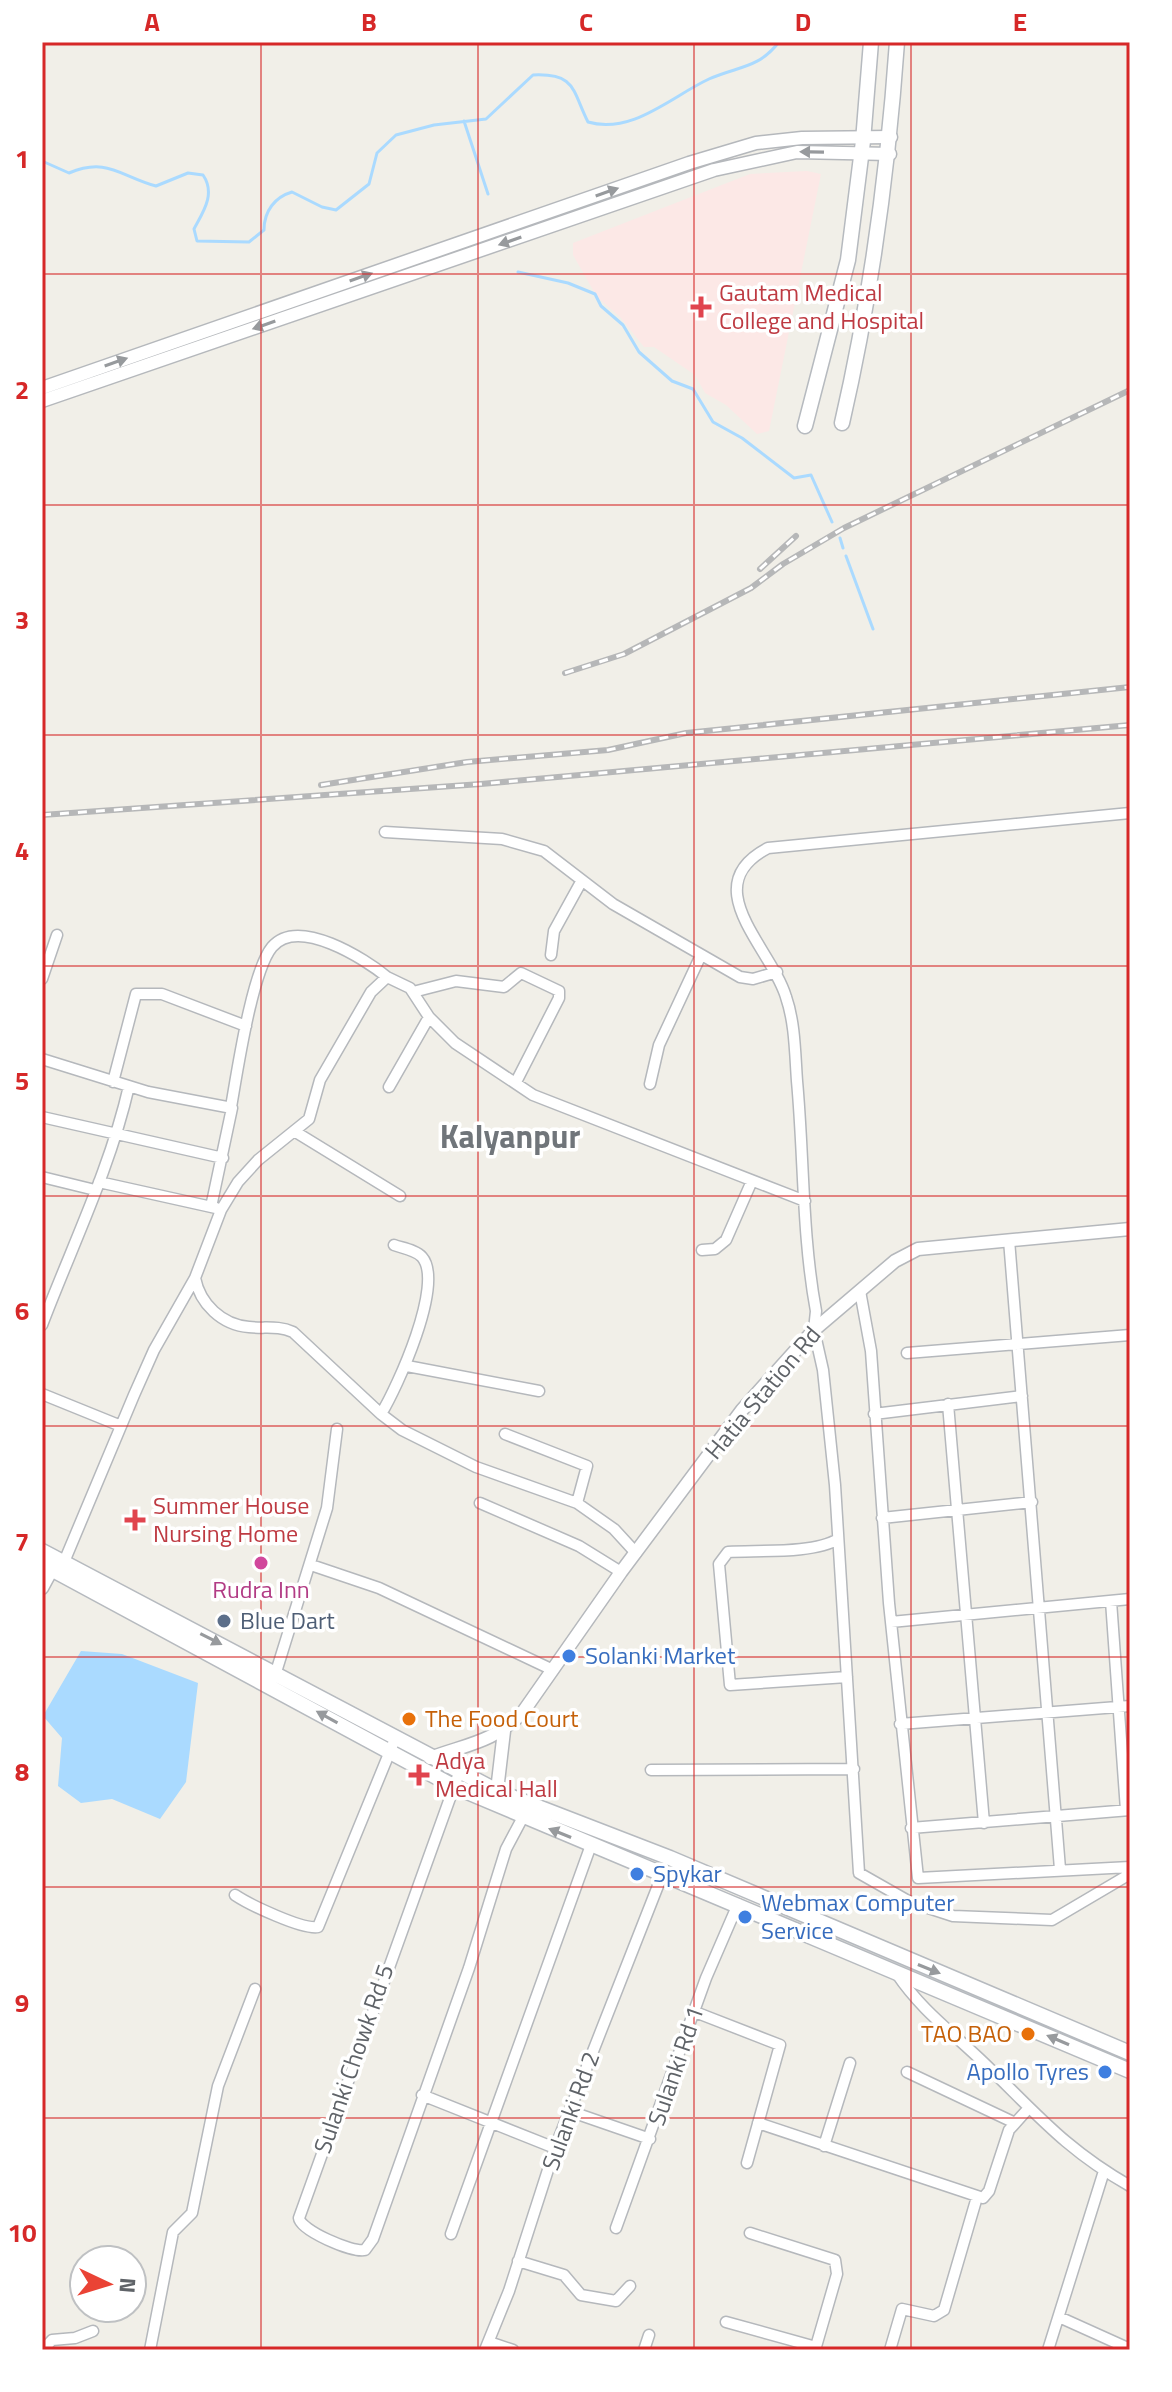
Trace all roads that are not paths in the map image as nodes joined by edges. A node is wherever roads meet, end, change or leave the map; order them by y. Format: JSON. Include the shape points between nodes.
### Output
{"nodes":[{"id":1,"x":871,"y":42,"type":"edge"},
{"id":2,"x":897,"y":42,"type":"edge"},
{"id":3,"x":863,"y":137,"type":"junction"},
{"id":4,"x":891,"y":137,"type":"junction"},
{"id":5,"x":862,"y":154,"type":"junction"},
{"id":6,"x":890,"y":154,"type":"junction"},
{"id":7,"x":42,"y":388,"type":"edge"},
{"id":8,"x":42,"y":401,"type":"edge"},
{"id":9,"x":842,"y":423,"type":"dead end"},
{"id":10,"x":805,"y":426,"type":"dead end"},
{"id":11,"x":1130,"y":813,"type":"edge"},
{"id":12,"x":385,"y":832,"type":"dead end"},
{"id":13,"x":581,"y":882,"type":"junction"},
{"id":14,"x":57,"y":935,"type":"dead end"},
{"id":15,"x":551,"y":955,"type":"dead end"},
{"id":16,"x":701,"y":955,"type":"junction"},
{"id":17,"x":777,"y":972,"type":"junction"},
{"id":18,"x":387,"y":977,"type":"junction"},
{"id":19,"x":42,"y":979,"type":"edge"},
{"id":20,"x":413,"y":992,"type":"junction"},
{"id":21,"x":429,"y":1017,"type":"junction"},
{"id":22,"x":246,"y":1026,"type":"junction"},
{"id":23,"x":42,"y":1059,"type":"edge"},
{"id":24,"x":113,"y":1082,"type":"junction"},
{"id":25,"x":516,"y":1082,"type":"junction"},
{"id":26,"x":650,"y":1084,"type":"dead end"},
{"id":27,"x":129,"y":1086,"type":"junction"},
{"id":28,"x":389,"y":1087,"type":"dead end"},
{"id":29,"x":231,"y":1107,"type":"junction"},
{"id":30,"x":42,"y":1117,"type":"edge"},
{"id":31,"x":294,"y":1131,"type":"junction"},
{"id":32,"x":118,"y":1135,"type":"junction"},
{"id":33,"x":223,"y":1158,"type":"junction"},
{"id":34,"x":42,"y":1177,"type":"edge"},
{"id":35,"x":751,"y":1183,"type":"junction"},
{"id":36,"x":97,"y":1186,"type":"junction"},
{"id":37,"x":400,"y":1196,"type":"dead end"},
{"id":38,"x":805,"y":1201,"type":"junction"},
{"id":39,"x":216,"y":1208,"type":"junction"},
{"id":40,"x":1130,"y":1229,"type":"edge"},
{"id":41,"x":1009,"y":1240,"type":"junction"},
{"id":42,"x":394,"y":1245,"type":"dead end"},
{"id":43,"x":702,"y":1250,"type":"dead end"},
{"id":44,"x":195,"y":1278,"type":"junction"},
{"id":45,"x":42,"y":1289,"type":"edge"},
{"id":46,"x":860,"y":1291,"type":"junction"},
{"id":47,"x":54,"y":1295,"type":"junction"},
{"id":48,"x":42,"y":1325,"type":"edge"},
{"id":49,"x":814,"y":1330,"type":"junction"},
{"id":50,"x":1130,"y":1335,"type":"edge"},
{"id":51,"x":1017,"y":1345,"type":"junction"},
{"id":52,"x":907,"y":1353,"type":"dead end"},
{"id":53,"x":407,"y":1366,"type":"junction"},
{"id":54,"x":539,"y":1391,"type":"dead end"},
{"id":55,"x":42,"y":1394,"type":"edge"},
{"id":56,"x":1022,"y":1396,"type":"junction"},
{"id":57,"x":948,"y":1404,"type":"junction"},
{"id":58,"x":381,"y":1414,"type":"junction"},
{"id":59,"x":874,"y":1414,"type":"junction"},
{"id":60,"x":121,"y":1426,"type":"junction"},
{"id":61,"x":337,"y":1429,"type":"dead end"},
{"id":62,"x":505,"y":1434,"type":"dead end"},
{"id":63,"x":1032,"y":1502,"type":"junction"},
{"id":64,"x":480,"y":1503,"type":"dead end"},
{"id":65,"x":577,"y":1503,"type":"junction"},
{"id":66,"x":957,"y":1510,"type":"junction"},
{"id":67,"x":882,"y":1518,"type":"junction"},
{"id":68,"x":838,"y":1539,"type":"junction"},
{"id":69,"x":42,"y":1551,"type":"edge"},
{"id":70,"x":636,"y":1553,"type":"junction"},
{"id":71,"x":54,"y":1564,"type":"edge"},
{"id":72,"x":311,"y":1565,"type":"junction"},
{"id":73,"x":621,"y":1572,"type":"junction"},
{"id":74,"x":42,"y":1588,"type":"edge"},
{"id":75,"x":1130,"y":1599,"type":"edge"},
{"id":76,"x":1111,"y":1601,"type":"junction"},
{"id":77,"x":1040,"y":1606,"type":"junction"},
{"id":78,"x":966,"y":1614,"type":"junction"},
{"id":79,"x":891,"y":1622,"type":"junction"},
{"id":80,"x":553,"y":1670,"type":"junction"},
{"id":81,"x":276,"y":1672,"type":"junction"},
{"id":82,"x":847,"y":1677,"type":"junction"},
{"id":83,"x":1125,"y":1706,"type":"edge"},
{"id":84,"x":1046,"y":1712,"type":"junction"},
{"id":85,"x":973,"y":1717,"type":"junction"},
{"id":86,"x":900,"y":1724,"type":"junction"},
{"id":87,"x":504,"y":1731,"type":"junction"},
{"id":88,"x":393,"y":1746,"type":"junction"},
{"id":89,"x":426,"y":1763,"type":"junction"},
{"id":90,"x":854,"y":1769,"type":"junction"},
{"id":91,"x":651,"y":1770,"type":"dead end"},
{"id":92,"x":456,"y":1779,"type":"junction"},
{"id":93,"x":496,"y":1798,"type":"junction"},
{"id":94,"x":1128,"y":1810,"type":"edge"},
{"id":95,"x":523,"y":1817,"type":"junction"},
{"id":96,"x":1056,"y":1818,"type":"junction"},
{"id":97,"x":984,"y":1823,"type":"junction"},
{"id":98,"x":911,"y":1828,"type":"junction"},
{"id":99,"x":591,"y":1845,"type":"junction"},
{"id":100,"x":1130,"y":1867,"type":"edge"},
{"id":101,"x":1060,"y":1869,"type":"junction"},
{"id":102,"x":663,"y":1873,"type":"junction"},
{"id":103,"x":1130,"y":1874,"type":"edge"},
{"id":104,"x":235,"y":1895,"type":"dead end"},
{"id":105,"x":738,"y":1904,"type":"junction"},
{"id":106,"x":894,"y":1969,"type":"junction"},
{"id":107,"x":255,"y":1989,"type":"dead end"},
{"id":108,"x":695,"y":2012,"type":"junction"},
{"id":109,"x":1130,"y":2053,"type":"edge"},
{"id":110,"x":850,"y":2063,"type":"dead end"},
{"id":111,"x":1130,"y":2071,"type":"edge"},
{"id":112,"x":907,"y":2072,"type":"dead end"},
{"id":113,"x":422,"y":2095,"type":"junction"},
{"id":114,"x":1027,"y":2110,"type":"junction"},
{"id":115,"x":569,"y":2111,"type":"junction"},
{"id":116,"x":1013,"y":2122,"type":"junction"},
{"id":117,"x":492,"y":2123,"type":"junction"},
{"id":118,"x":758,"y":2123,"type":"junction"},
{"id":119,"x":650,"y":2139,"type":"junction"},
{"id":120,"x":824,"y":2146,"type":"junction"},
{"id":121,"x":555,"y":2148,"type":"junction"},
{"id":122,"x":747,"y":2163,"type":"dead end"},
{"id":123,"x":1104,"y":2171,"type":"junction"},
{"id":124,"x":1130,"y":2186,"type":"edge"},
{"id":125,"x":977,"y":2197,"type":"junction"},
{"id":126,"x":616,"y":2228,"type":"dead end"},
{"id":127,"x":750,"y":2233,"type":"dead end"},
{"id":128,"x":451,"y":2234,"type":"dead end"},
{"id":129,"x":518,"y":2261,"type":"junction"},
{"id":130,"x":630,"y":2286,"type":"dead end"},
{"id":131,"x":1059,"y":2317,"type":"junction"},
{"id":132,"x":726,"y":2322,"type":"dead end"},
{"id":133,"x":93,"y":2331,"type":"dead end"},
{"id":134,"x":649,"y":2335,"type":"dead end"},
{"id":135,"x":487,"y":2346,"type":"edge"},
{"id":136,"x":501,"y":2348,"type":"edge"},
{"id":137,"x":815,"y":2348,"type":"edge"},
{"id":138,"x":1130,"y":2349,"type":"edge"},
{"id":139,"x":43,"y":2350,"type":"edge"},
{"id":140,"x":150,"y":2350,"type":"edge"},
{"id":141,"x":513,"y":2350,"type":"edge"},
{"id":142,"x":644,"y":2350,"type":"edge"},
{"id":143,"x":890,"y":2350,"type":"edge"},
{"id":144,"x":1048,"y":2350,"type":"edge"}],
"edges":[{"from":1,"to":3,"type":"main road"},
{"from":2,"to":4,"type":"main road"},
{"from":3,"to":4,"type":"street"},
{"from":3,"to":5,"type":"main road"},
{"from":7,"to":3,"type":"street","one_way":true,"via":[[689,163],[756,143]]},
{"from":4,"to":6,"type":"main road"},
{"from":5,"to":6,"type":"street"},
{"from":5,"to":8,"type":"street","one_way":true,"via":[[797,152],[714,170]]},
{"from":5,"to":10,"type":"main road","via":[[848,260]]},
{"from":6,"to":9,"type":"main road","via":[[862,335]]},
{"from":11,"to":17,"type":"street","via":[[768,848],[740,870],[736,887],[738,907]]},
{"from":12,"to":13,"type":"street","via":[[522,843],[562,862]]},
{"from":13,"to":15,"type":"street","via":[[557,924]]},
{"from":13,"to":16,"type":"street"},
{"from":14,"to":19,"type":"street"},
{"from":16,"to":17,"type":"street","via":[[740,977]]},
{"from":16,"to":26,"type":"street","via":[[665,1032]]},
{"from":17,"to":38,"type":"street","via":[[792,1025]]},
{"from":18,"to":20,"type":"street"},
{"from":18,"to":22,"type":"street","via":[[337,944],[281,940],[267,955]]},
{"from":18,"to":31,"type":"street","via":[[371,992],[320,1080],[309,1119]]},
{"from":20,"to":21,"type":"street"},
{"from":20,"to":25,"type":"street","via":[[456,981],[504,987],[521,973],[559,991]]},
{"from":21,"to":25,"type":"street","via":[[455,1043]]},
{"from":21,"to":28,"type":"street"},
{"from":22,"to":24,"type":"street","via":[[162,994],[136,994]]},
{"from":22,"to":29,"type":"street"},
{"from":23,"to":24,"type":"street"},
{"from":24,"to":27,"type":"street"},
{"from":25,"to":35,"type":"street","via":[[550,1102]]},
{"from":27,"to":29,"type":"street"},
{"from":27,"to":32,"type":"street"},
{"from":29,"to":33,"type":"street"},
{"from":30,"to":32,"type":"street"},
{"from":31,"to":37,"type":"street"},
{"from":31,"to":39,"type":"street","via":[[246,1172]]},
{"from":32,"to":33,"type":"street"},
{"from":32,"to":36,"type":"street"},
{"from":33,"to":39,"type":"street"},
{"from":34,"to":36,"type":"street"},
{"from":35,"to":38,"type":"street"},
{"from":35,"to":43,"type":"street","via":[[726,1240],[715,1249]]},
{"from":36,"to":39,"type":"street"},
{"from":36,"to":47,"type":"street"},
{"from":38,"to":49,"type":"street"},
{"from":39,"to":44,"type":"street"},
{"from":40,"to":41,"type":"street","name":"Hatia Station Rd"},
{"from":41,"to":46,"type":"street","name":"Hatia Station Rd","via":[[918,1249]]},
{"from":41,"to":51,"type":"street"},
{"from":42,"to":53,"type":"street","via":[[425,1261],[427,1287]]},
{"from":44,"to":58,"type":"street","via":[[201,1298],[219,1316],[247,1327],[275,1326],[293,1332]]},
{"from":44,"to":60,"type":"street","via":[[154,1350]]},
{"from":45,"to":47,"type":"street"},
{"from":46,"to":49,"type":"street","name":"Hatia Station Rd"},
{"from":46,"to":59,"type":"street","via":[[870,1339]]},
{"from":47,"to":48,"type":"street"},
{"from":49,"to":68,"type":"street","via":[[823,1370]]},
{"from":49,"to":70,"type":"street","name":"Hatia Station Rd","via":[[742,1410]]},
{"from":50,"to":51,"type":"street"},
{"from":51,"to":52,"type":"street"},
{"from":51,"to":56,"type":"street"},
{"from":53,"to":54,"type":"street"},
{"from":53,"to":58,"type":"street"},
{"from":55,"to":60,"type":"street"},
{"from":56,"to":57,"type":"street"},
{"from":56,"to":63,"type":"street"},
{"from":57,"to":59,"type":"street"},
{"from":57,"to":66,"type":"street"},
{"from":58,"to":65,"type":"street","via":[[476,1467]]},
{"from":59,"to":67,"type":"street"},
{"from":60,"to":71,"type":"street"},
{"from":61,"to":72,"type":"street","via":[[327,1508]]},
{"from":62,"to":65,"type":"street","via":[[587,1466]]},
{"from":63,"to":66,"type":"street"},
{"from":63,"to":77,"type":"street"},
{"from":64,"to":73,"type":"street","via":[[579,1546]]},
{"from":65,"to":70,"type":"street","via":[[614,1529]]},
{"from":66,"to":67,"type":"street"},
{"from":66,"to":78,"type":"street"},
{"from":67,"to":79,"type":"street"},
{"from":68,"to":82,"type":"street"},
{"from":68,"to":82,"type":"street","via":[[829,1545],[728,1552],[719,1564],[730,1685]]},
{"from":69,"to":71,"type":"main road"},
{"from":70,"to":73,"type":"street","name":"Hatia Station Rd"},
{"from":71,"to":74,"type":"street"},
{"from":71,"to":81,"type":"main road","one_way":true},
{"from":88,"to":71,"type":"main road","one_way":true},
{"from":72,"to":80,"type":"street","via":[[379,1588]]},
{"from":72,"to":81,"type":"street"},
{"from":73,"to":80,"type":"street","name":"Hatia Station Rd"},
{"from":75,"to":76,"type":"street"},
{"from":76,"to":77,"type":"street"},
{"from":76,"to":83,"type":"street"},
{"from":77,"to":78,"type":"street"},
{"from":77,"to":84,"type":"street"},
{"from":78,"to":79,"type":"street"},
{"from":78,"to":85,"type":"street"},
{"from":79,"to":86,"type":"street"},
{"from":80,"to":87,"type":"street","name":"Hatia Station Rd"},
{"from":81,"to":88,"type":"main road"},
{"from":82,"to":90,"type":"street"},
{"from":83,"to":84,"type":"street"},
{"from":83,"to":94,"type":"street"},
{"from":84,"to":85,"type":"street"},
{"from":84,"to":96,"type":"street"},
{"from":85,"to":86,"type":"street"},
{"from":85,"to":97,"type":"street"},
{"from":86,"to":98,"type":"street"},
{"from":87,"to":89,"type":"street"},
{"from":87,"to":93,"type":"street"},
{"from":88,"to":89,"type":"main road"},
{"from":88,"to":104,"type":"street","via":[[318,1927],[275,1915]]},
{"from":89,"to":92,"type":"main road"},
{"from":90,"to":91,"type":"street"},
{"from":90,"to":103,"type":"street","via":[[859,1873],[932,1911],[1052,1920]]},
{"from":92,"to":93,"type":"main road"},
{"from":92,"to":113,"type":"street","name":"Sulanki Chowk Rd 5","via":[[299,2222],[360,2251],[373,2239]]},
{"from":93,"to":95,"type":"main road"},
{"from":93,"to":109,"type":"main road","one_way":true,"via":[[670,1858]]},
{"from":94,"to":96,"type":"street"},
{"from":99,"to":95,"type":"main road","one_way":true},
{"from":95,"to":113,"type":"street","via":[[506,1849]]},
{"from":96,"to":97,"type":"street"},
{"from":96,"to":101,"type":"street"},
{"from":97,"to":98,"type":"street"},
{"from":98,"to":101,"type":"street","via":[[918,1878]]},
{"from":99,"to":102,"type":"main road"},
{"from":99,"to":117,"type":"street"},
{"from":100,"to":101,"type":"street"},
{"from":102,"to":105,"type":"main road"},
{"from":102,"to":115,"type":"street","name":"Sulanki Rd 2"},
{"from":105,"to":106,"type":"main road"},
{"from":105,"to":108,"type":"street","name":"Sulanki Rd 1"},
{"from":111,"to":106,"type":"main road","one_way":true},
{"from":106,"to":114,"type":"street","via":[[928,2014]]},
{"from":107,"to":140,"type":"street","via":[[218,2086],[192,2213],[173,2232]]},
{"from":108,"to":118,"type":"street","via":[[780,2045]]},
{"from":108,"to":119,"type":"street","name":"Sulanki Rd 1"},
{"from":110,"to":120,"type":"street"},
{"from":112,"to":116,"type":"street"},
{"from":113,"to":117,"type":"street"},
{"from":114,"to":116,"type":"street"},
{"from":114,"to":123,"type":"street"},
{"from":115,"to":119,"type":"street"},
{"from":115,"to":121,"type":"street","name":"Sulanki Rd 2"},
{"from":116,"to":125,"type":"street","via":[[987,2195]]},
{"from":117,"to":121,"type":"street"},
{"from":117,"to":128,"type":"street"},
{"from":118,"to":120,"type":"street"},
{"from":118,"to":122,"type":"street"},
{"from":119,"to":126,"type":"street","name":"Sulanki Rd 1"},
{"from":120,"to":125,"type":"street"},
{"from":121,"to":129,"type":"street","name":"Sulanki Rd 2"},
{"from":123,"to":124,"type":"street"},
{"from":123,"to":131,"type":"street"},
{"from":125,"to":143,"type":"street","via":[[944,2310],[934,2316],[902,2309]]},
{"from":127,"to":137,"type":"street","via":[[835,2260],[837,2274]]},
{"from":129,"to":130,"type":"street","via":[[564,2275],[581,2295],[616,2301]]},
{"from":129,"to":135,"type":"street","name":"Sulanki Rd 2"},
{"from":131,"to":138,"type":"street"},
{"from":131,"to":144,"type":"street"},
{"from":132,"to":137,"type":"street"},
{"from":133,"to":139,"type":"street","via":[[52,2340]]},
{"from":134,"to":142,"type":"street"},
{"from":135,"to":136,"type":"street"},
{"from":136,"to":141,"type":"street"}]}
